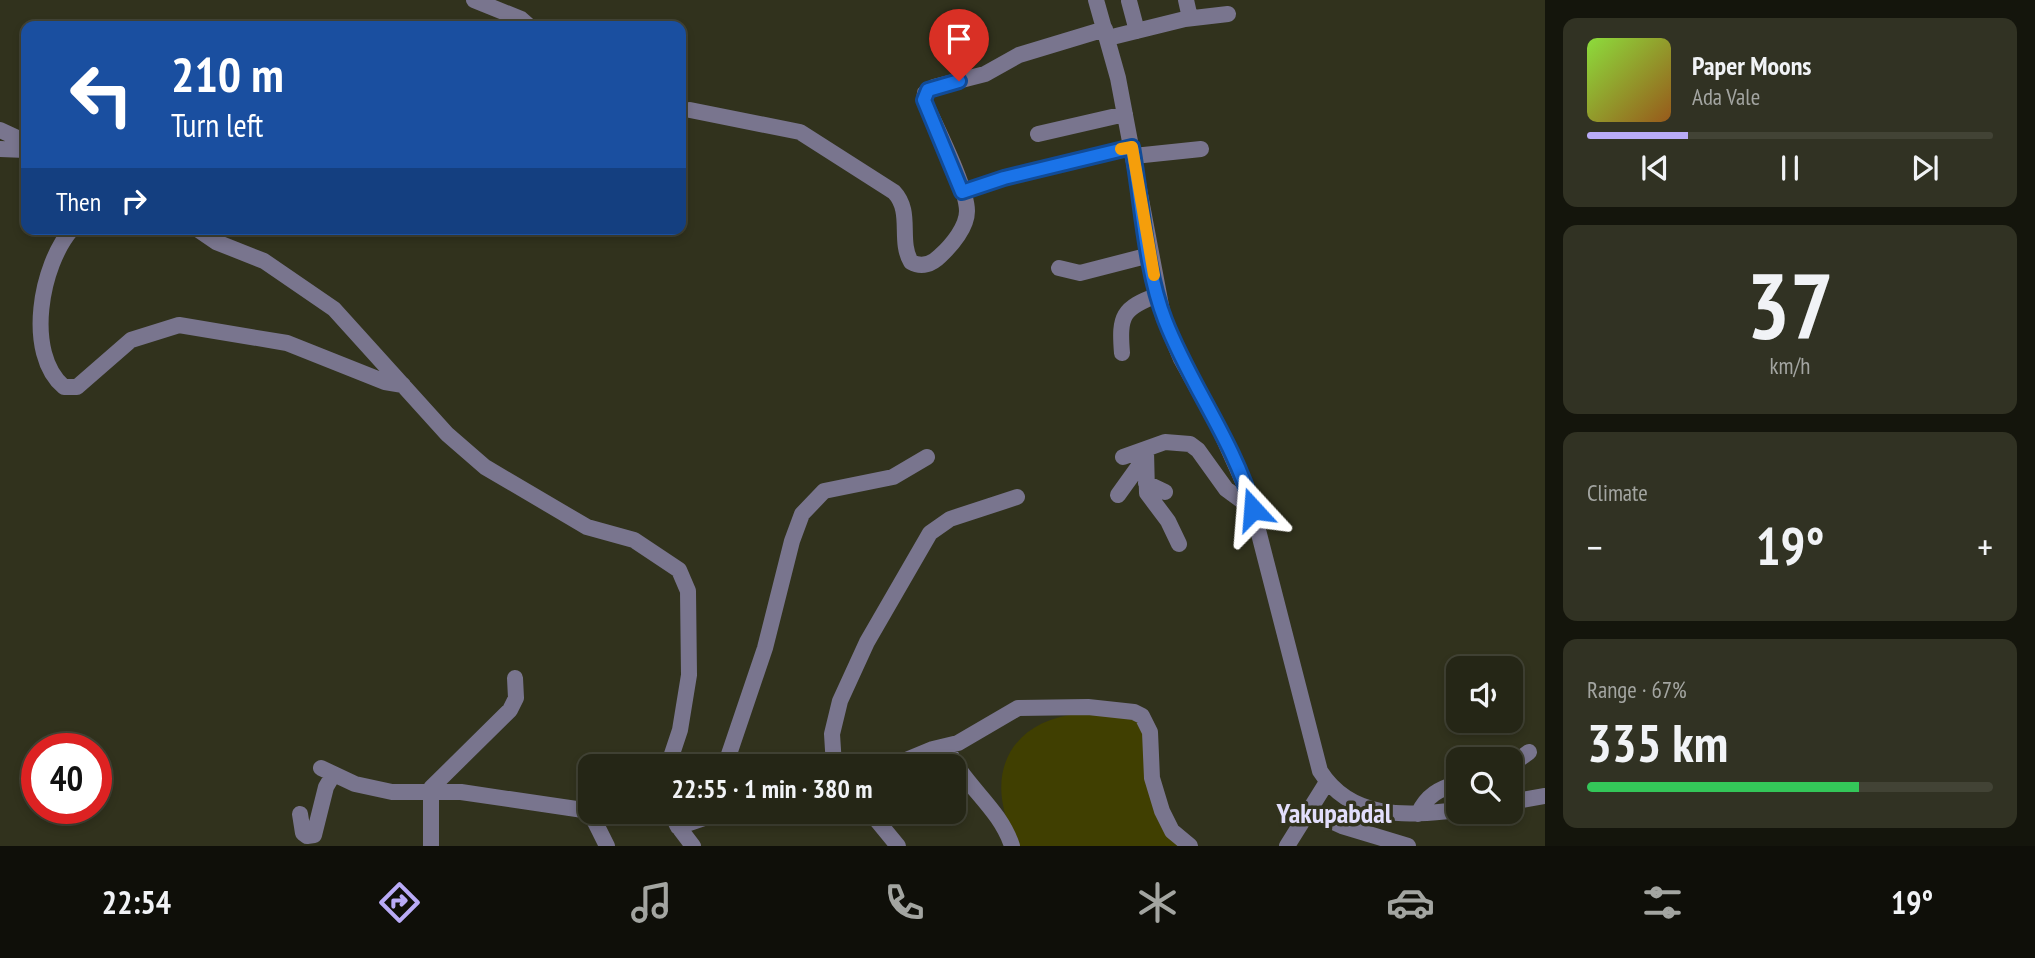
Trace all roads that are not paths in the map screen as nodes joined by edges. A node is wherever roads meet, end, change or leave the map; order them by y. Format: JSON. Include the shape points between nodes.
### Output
{"nodes":[{"id":1,"x":474,"y":0,"type":"edge"},
{"id":2,"x":1096,"y":0,"type":"edge"},
{"id":3,"x":1186,"y":0,"type":"edge"},
{"id":4,"x":1129,"y":1,"type":"edge"},
{"id":5,"x":1228,"y":14,"type":"dead end"},
{"id":6,"x":1190,"y":19,"type":"junction"},
{"id":7,"x":523,"y":21,"type":"edge"},
{"id":8,"x":1137,"y":31,"type":"junction"},
{"id":9,"x":1107,"y":34,"type":"junction"},
{"id":10,"x":690,"y":110,"type":"dead end"},
{"id":11,"x":1125,"y":114,"type":"junction"},
{"id":12,"x":0,"y":130,"type":"edge"},
{"id":13,"x":1038,"y":134,"type":"dead end"},
{"id":14,"x":21,"y":140,"type":"edge"},
{"id":15,"x":0,"y":149,"type":"edge"},
{"id":16,"x":1201,"y":149,"type":"dead end"},
{"id":17,"x":21,"y":150,"type":"edge"},
{"id":18,"x":1133,"y":151,"type":"junction"},
{"id":19,"x":962,"y":192,"type":"junction"},
{"id":20,"x":69,"y":235,"type":"edge"},
{"id":21,"x":206,"y":235,"type":"edge"},
{"id":22,"x":1150,"y":255,"type":"junction"},
{"id":23,"x":1059,"y":268,"type":"dead end"},
{"id":24,"x":1158,"y":295,"type":"junction"},
{"id":25,"x":1122,"y":353,"type":"dead end"},
{"id":26,"x":403,"y":385,"type":"junction"},
{"id":27,"x":1146,"y":454,"type":"junction"},
{"id":28,"x":928,"y":457,"type":"dead end"},
{"id":29,"x":1123,"y":457,"type":"dead end"},
{"id":30,"x":1146,"y":482,"type":"junction"},
{"id":31,"x":1166,"y":492,"type":"dead end"},
{"id":32,"x":1118,"y":495,"type":"dead end"},
{"id":33,"x":1017,"y":496,"type":"dead end"},
{"id":34,"x":1253,"y":509,"type":"junction"},
{"id":35,"x":1179,"y":544,"type":"dead end"},
{"id":36,"x":515,"y":678,"type":"dead end"},
{"id":37,"x":947,"y":747,"type":"junction"},
{"id":38,"x":1529,"y":752,"type":"dead end"},
{"id":39,"x":672,"y":754,"type":"edge"},
{"id":40,"x":729,"y":754,"type":"edge"},
{"id":41,"x":833,"y":754,"type":"edge"},
{"id":42,"x":923,"y":754,"type":"edge"},
{"id":43,"x":1523,"y":756,"type":"edge"},
{"id":44,"x":1327,"y":782,"type":"junction"},
{"id":45,"x":1446,"y":787,"type":"edge"},
{"id":46,"x":430,"y":790,"type":"junction"},
{"id":47,"x":1545,"y":796,"type":"edge"},
{"id":48,"x":1523,"y":800,"type":"edge"},
{"id":49,"x":578,"y":810,"type":"edge"},
{"id":50,"x":1309,"y":811,"type":"junction"},
{"id":51,"x":1446,"y":811,"type":"edge"},
{"id":52,"x":300,"y":814,"type":"dead end"},
{"id":53,"x":1418,"y":814,"type":"junction"},
{"id":54,"x":596,"y":824,"type":"edge"},
{"id":55,"x":677,"y":824,"type":"edge"},
{"id":56,"x":686,"y":824,"type":"edge"},
{"id":57,"x":880,"y":824,"type":"edge"},
{"id":58,"x":678,"y":827,"type":"junction"},
{"id":59,"x":431,"y":846,"type":"edge"},
{"id":60,"x":607,"y":846,"type":"edge"},
{"id":61,"x":693,"y":846,"type":"edge"},
{"id":62,"x":898,"y":846,"type":"edge"},
{"id":63,"x":1012,"y":846,"type":"edge"},
{"id":64,"x":1190,"y":846,"type":"edge"},
{"id":65,"x":1287,"y":846,"type":"edge"},
{"id":66,"x":1408,"y":846,"type":"edge"}],
"edges":[{"from":1,"to":7,"type":"street"},
{"from":2,"to":9,"type":"street"},
{"from":3,"to":6,"type":"street"},
{"from":4,"to":8,"type":"street"},
{"from":5,"to":6,"type":"street"},
{"from":6,"to":8,"type":"street"},
{"from":8,"to":9,"type":"street"},
{"from":9,"to":11,"type":"street"},
{"from":9,"to":19,"type":"street","via":[[1019,55],[985,74],[925,93]]},
{"from":10,"to":19,"type":"street","via":[[800,132],[894,192],[904,208],[907,254],[915,265],[934,261],[960,233],[967,212]]},
{"from":11,"to":13,"type":"street"},
{"from":11,"to":18,"type":"street"},
{"from":12,"to":14,"type":"street"},
{"from":15,"to":17,"type":"street"},
{"from":16,"to":18,"type":"street"},
{"from":18,"to":19,"type":"street","via":[[1004,178]]},
{"from":18,"to":22,"type":"street"},
{"from":20,"to":26,"type":"street","via":[[48,279],[40,323],[44,353],[64,387],[77,387],[131,340],[179,325],[287,343]]},
{"from":21,"to":26,"type":"street","via":[[264,261],[323,300]]},
{"from":22,"to":23,"type":"street","via":[[1080,273]]},
{"from":22,"to":24,"type":"street"},
{"from":24,"to":25,"type":"street","via":[[1125,314],[1120,326]]},
{"from":24,"to":34,"type":"street","via":[[1181,359],[1239,468]]},
{"from":26,"to":39,"type":"street","via":[[447,434],[506,481],[587,527],[641,543],[683,575],[689,601],[689,675]]},
{"from":27,"to":29,"type":"street"},
{"from":27,"to":30,"type":"street"},
{"from":27,"to":32,"type":"street"},
{"from":27,"to":34,"type":"street","via":[[1174,440],[1190,444],[1226,489]]},
{"from":28,"to":40,"type":"street","via":[[893,477],[819,494],[802,514],[765,648]]},
{"from":30,"to":31,"type":"street"},
{"from":30,"to":35,"type":"street","via":[[1147,493]]},
{"from":33,"to":41,"type":"street","via":[[950,519],[930,533],[867,642],[840,701],[832,734]]},
{"from":34,"to":44,"type":"street","via":[[1315,758]]},
{"from":36,"to":46,"type":"street","via":[[516,698],[510,710]]},
{"from":37,"to":42,"type":"street"},
{"from":37,"to":63,"type":"street","via":[[960,771],[998,815]]},
{"from":37,"to":64,"type":"street","via":[[1018,708],[1134,712],[1142,716],[1150,732],[1152,778],[1162,811],[1172,831]]},
{"from":38,"to":43,"type":"street"},
{"from":44,"to":50,"type":"street"},
{"from":44,"to":53,"type":"street","via":[[1338,794],[1372,810]]},
{"from":45,"to":53,"type":"street","via":[[1428,797]]},
{"from":46,"to":49,"type":"street"},
{"from":46,"to":52,"type":"street","via":[[392,792],[327,772],[316,831],[311,836],[300,829]]},
{"from":46,"to":59,"type":"street"},
{"from":47,"to":48,"type":"street"},
{"from":50,"to":65,"type":"street"},
{"from":50,"to":66,"type":"street"},
{"from":51,"to":53,"type":"street"},
{"from":54,"to":60,"type":"street"},
{"from":55,"to":58,"type":"street"},
{"from":56,"to":58,"type":"street"},
{"from":57,"to":62,"type":"street"},
{"from":58,"to":61,"type":"street"}]}
